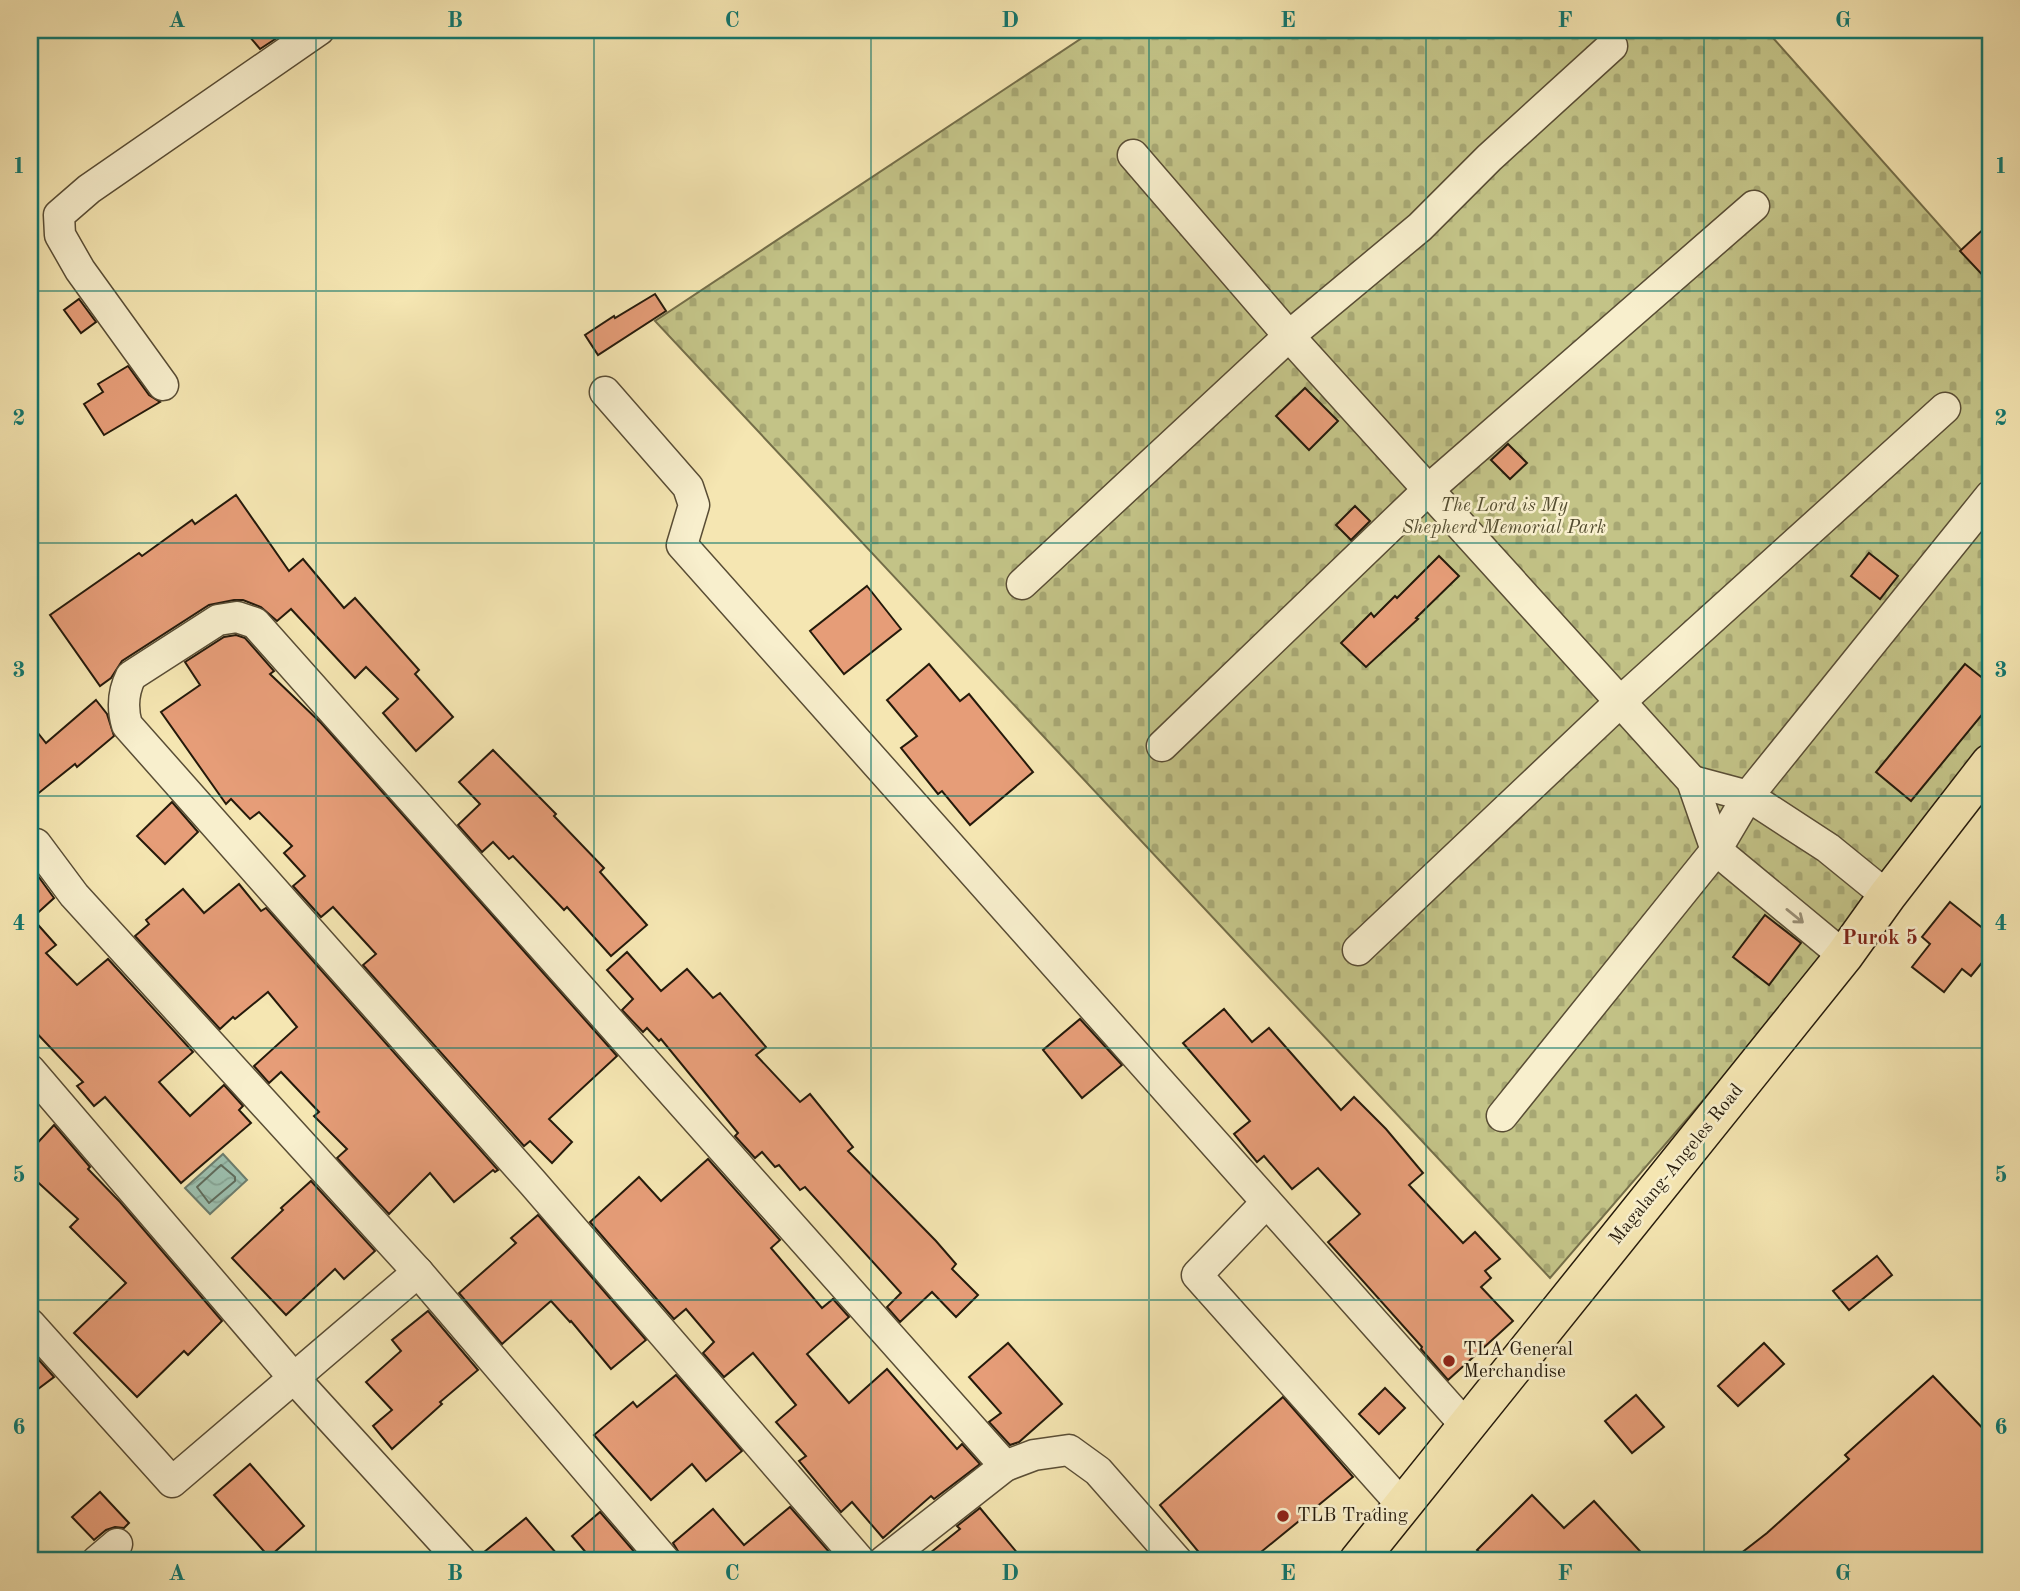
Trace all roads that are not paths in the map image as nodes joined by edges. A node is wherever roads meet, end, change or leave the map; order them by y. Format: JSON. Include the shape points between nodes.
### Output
{"nodes":[{"id":1,"x":319,"y":30,"type":"edge"},
{"id":2,"x":1612,"y":46,"type":"dead end"},
{"id":3,"x":1133,"y":155,"type":"dead end"},
{"id":4,"x":1754,"y":206,"type":"dead end"},
{"id":5,"x":1289,"y":336,"type":"junction"},
{"id":6,"x":163,"y":385,"type":"dead end"},
{"id":7,"x":605,"y":392,"type":"dead end"},
{"id":8,"x":1945,"y":408,"type":"dead end"},
{"id":9,"x":1428,"y":490,"type":"junction"},
{"id":10,"x":1990,"y":496,"type":"edge"},
{"id":11,"x":1021,"y":584,"type":"dead end"},
{"id":12,"x":1620,"y":701,"type":"junction"},
{"id":13,"x":1162,"y":746,"type":"dead end"},
{"id":14,"x":1990,"y":763,"type":"edge"},
{"id":15,"x":1692,"y":781,"type":"junction"},
{"id":16,"x":1748,"y":796,"type":"junction"},
{"id":17,"x":30,"y":848,"type":"edge"},
{"id":18,"x":1716,"y":850,"type":"junction"},
{"id":19,"x":1887,"y":896,"type":"junction"},
{"id":20,"x":1358,"y":950,"type":"dead end"},
{"id":21,"x":1844,"y":956,"type":"junction"},
{"id":22,"x":30,"y":1070,"type":"edge"},
{"id":23,"x":1502,"y":1116,"type":"dead end"},
{"id":24,"x":1266,"y":1203,"type":"junction"},
{"id":25,"x":418,"y":1272,"type":"junction"},
{"id":26,"x":30,"y":1324,"type":"edge"},
{"id":27,"x":293,"y":1377,"type":"junction"},
{"id":28,"x":1468,"y":1427,"type":"junction"},
{"id":29,"x":1005,"y":1466,"type":"junction"},
{"id":30,"x":1403,"y":1506,"type":"junction"},
{"id":31,"x":461,"y":1561,"type":"edge"},
{"id":32,"x":665,"y":1561,"type":"edge"},
{"id":33,"x":860,"y":1561,"type":"edge"},
{"id":34,"x":884,"y":1561,"type":"edge"},
{"id":35,"x":1177,"y":1561,"type":"edge"},
{"id":36,"x":1358,"y":1561,"type":"edge"}],
"edges":[{"from":1,"to":6,"type":"street","via":[[89,189],[59,215],[60,235],[80,270]]},
{"from":2,"to":5,"type":"street","via":[[1420,227]]},
{"from":3,"to":5,"type":"street"},
{"from":4,"to":9,"type":"street"},
{"from":5,"to":9,"type":"street"},
{"from":5,"to":11,"type":"street"},
{"from":7,"to":24,"type":"street","via":[[688,487],[694,505],[682,545]]},
{"from":8,"to":12,"type":"street"},
{"from":9,"to":12,"type":"street"},
{"from":9,"to":13,"type":"street"},
{"from":10,"to":16,"type":"street"},
{"from":12,"to":15,"type":"street"},
{"from":12,"to":20,"type":"street"},
{"from":14,"to":19,"type":"main road","name":"Magalang-Angeles Road"},
{"from":15,"to":16,"type":"street"},
{"from":15,"to":18,"type":"street"},
{"from":16,"to":18,"type":"street"},
{"from":16,"to":19,"type":"street","via":[[1828,848]]},
{"from":17,"to":25,"type":"street","via":[[36,844],[74,895]]},
{"from":18,"to":21,"type":"street","one_way":true},
{"from":18,"to":23,"type":"street"},
{"from":19,"to":21,"type":"main road","name":"Magalang-Angeles Road"},
{"from":21,"to":28,"type":"main road","name":"Magalang-Angeles Road"},
{"from":22,"to":27,"type":"street"},
{"from":24,"to":28,"type":"street"},
{"from":24,"to":30,"type":"street","via":[[1197,1275]]},
{"from":25,"to":27,"type":"street"},
{"from":25,"to":32,"type":"street"},
{"from":26,"to":27,"type":"street","via":[[172,1482]]},
{"from":27,"to":31,"type":"street"},
{"from":28,"to":30,"type":"main road","name":"Magalang-Angeles Road"},
{"from":29,"to":33,"type":"street","via":[[255,623],[237,617],[218,620],[131,676],[125,688],[127,725]]},
{"from":29,"to":34,"type":"street"},
{"from":29,"to":35,"type":"street","via":[[1034,1455],[1069,1450],[1098,1471]]},
{"from":30,"to":36,"type":"main road","name":"Magalang-Angeles Road"}]}
